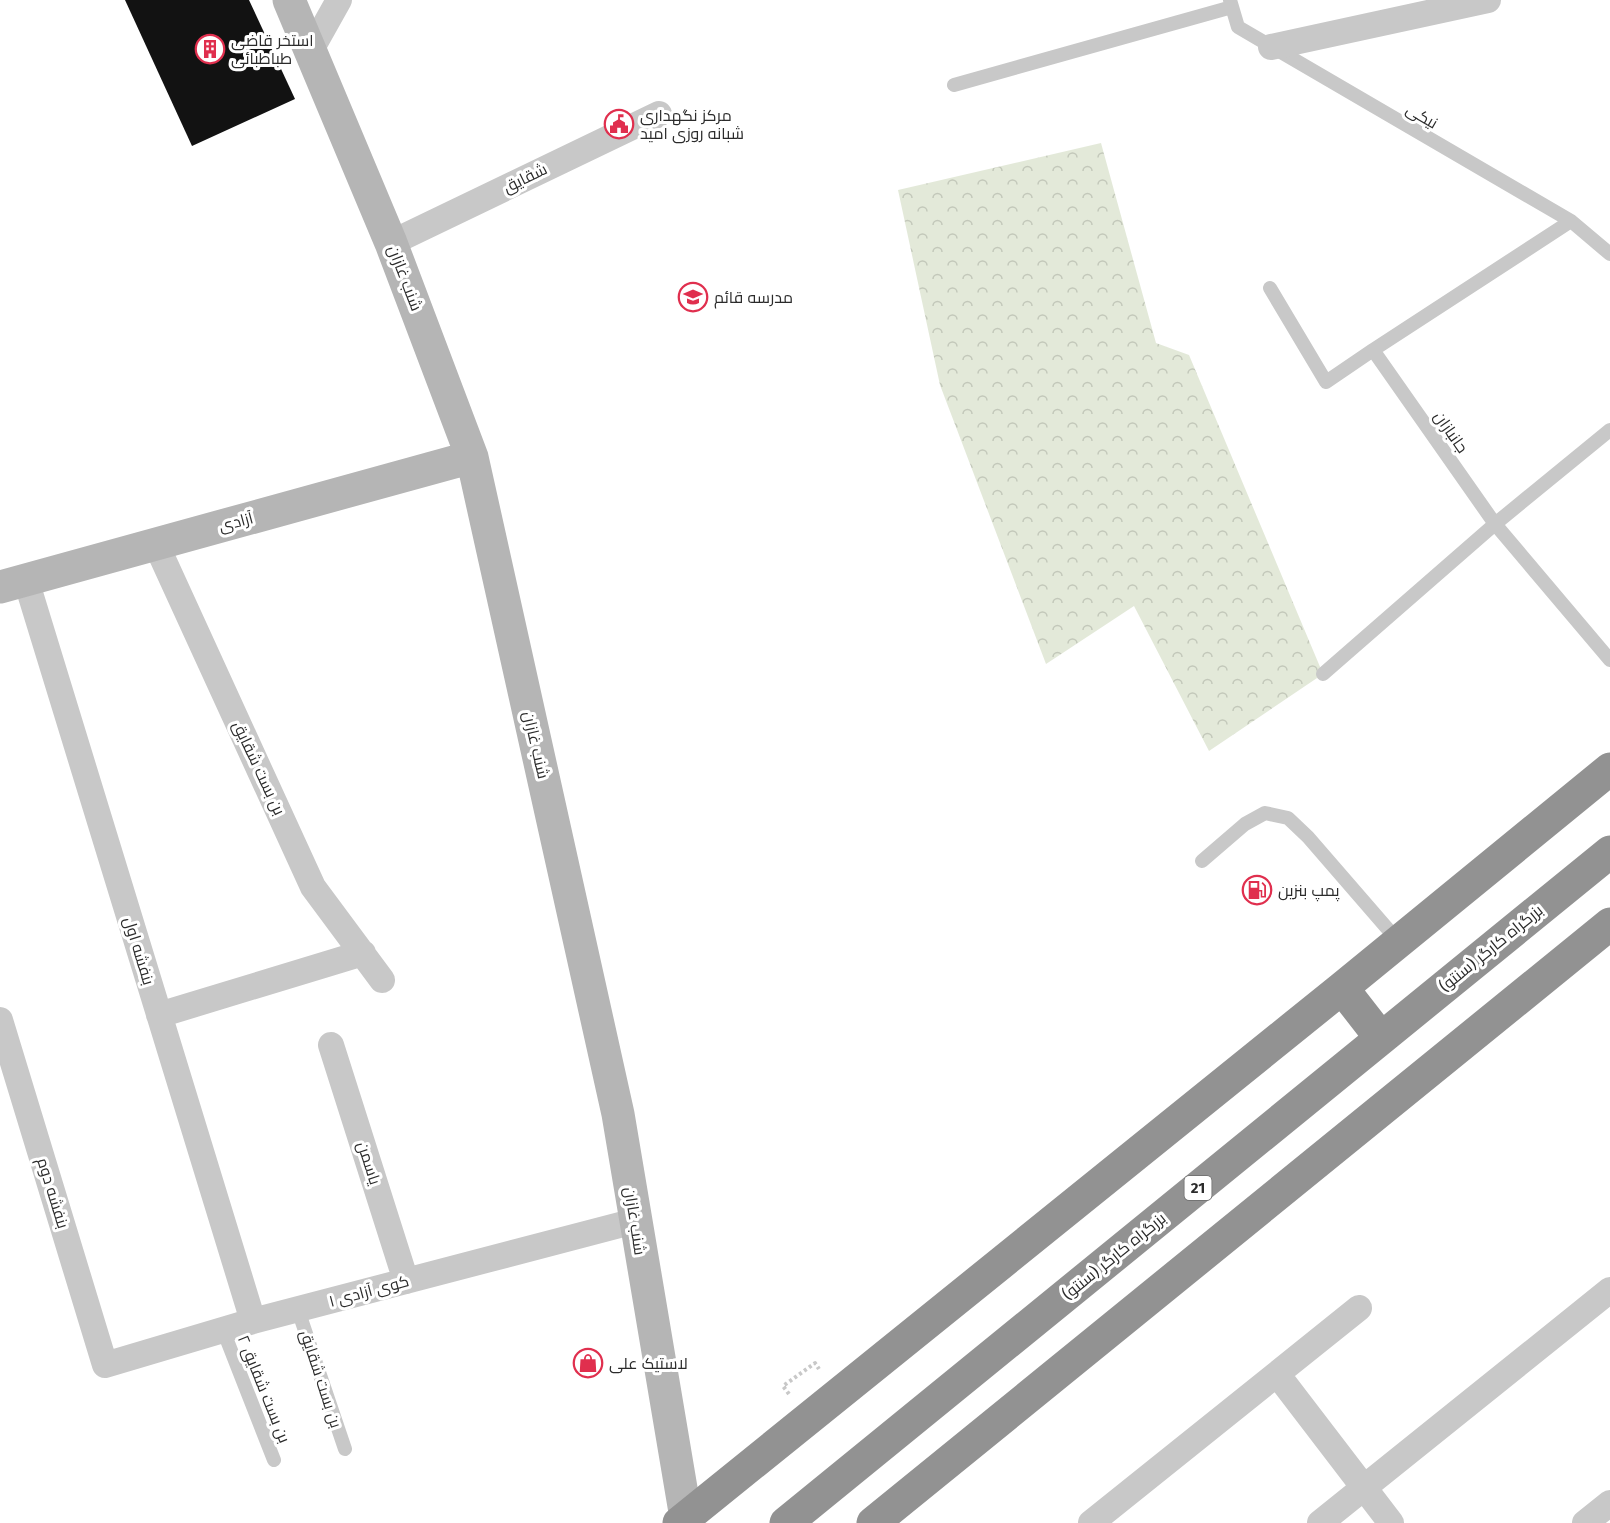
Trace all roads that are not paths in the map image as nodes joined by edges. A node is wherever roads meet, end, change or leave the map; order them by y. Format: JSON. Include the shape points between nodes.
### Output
{"nodes":[{"id":1,"x":289,"y":0,"type":"edge"},
{"id":2,"x":339,"y":0,"type":"edge"},
{"id":3,"x":1488,"y":0,"type":"edge"},
{"id":4,"x":1231,"y":4,"type":"edge"},
{"id":5,"x":1271,"y":47,"type":"junction"},
{"id":6,"x":311,"y":50,"type":"junction"},
{"id":7,"x":954,"y":85,"type":"dead end"},
{"id":8,"x":658,"y":114,"type":"dead end"},
{"id":9,"x":1571,"y":221,"type":"junction"},
{"id":10,"x":392,"y":243,"type":"junction"},
{"id":11,"x":1610,"y":254,"type":"edge"},
{"id":12,"x":1270,"y":288,"type":"dead end"},
{"id":13,"x":1373,"y":350,"type":"junction"},
{"id":14,"x":1610,"y":430,"type":"edge"},
{"id":15,"x":472,"y":457,"type":"junction"},
{"id":16,"x":1495,"y":524,"type":"junction"},
{"id":17,"x":156,"y":544,"type":"junction"},
{"id":18,"x":13,"y":584,"type":"edge"},
{"id":19,"x":1610,"y":660,"type":"edge"},
{"id":20,"x":1323,"y":674,"type":"dead end"},
{"id":21,"x":1610,"y":768,"type":"edge"},
{"id":22,"x":1610,"y":852,"type":"edge"},
{"id":23,"x":1202,"y":861,"type":"dead end"},
{"id":24,"x":1610,"y":924,"type":"edge"},
{"id":25,"x":1399,"y":942,"type":"junction"},
{"id":26,"x":363,"y":953,"type":"junction"},
{"id":27,"x":382,"y":980,"type":"dead end"},
{"id":28,"x":1342,"y":988,"type":"junction"},
{"id":29,"x":159,"y":1016,"type":"junction"},
{"id":30,"x":0,"y":1020,"type":"edge"},
{"id":31,"x":1381,"y":1038,"type":"junction"},
{"id":32,"x":331,"y":1045,"type":"dead end"},
{"id":33,"x":635,"y":1221,"type":"junction"},
{"id":34,"x":406,"y":1281,"type":"junction"},
{"id":35,"x":1610,"y":1290,"type":"edge"},
{"id":36,"x":1359,"y":1308,"type":"dead end"},
{"id":37,"x":298,"y":1310,"type":"junction"},
{"id":38,"x":253,"y":1322,"type":"junction"},
{"id":39,"x":223,"y":1330,"type":"junction"},
{"id":40,"x":105,"y":1365,"type":"joint"},
{"id":41,"x":1277,"y":1374,"type":"junction"},
{"id":42,"x":345,"y":1449,"type":"dead end"},
{"id":43,"x":274,"y":1460,"type":"dead end"},
{"id":44,"x":1364,"y":1488,"type":"junction"},
{"id":45,"x":1610,"y":1503,"type":"edge"},
{"id":46,"x":682,"y":1520,"type":"edge"},
{"id":47,"x":786,"y":1523,"type":"edge"},
{"id":48,"x":873,"y":1523,"type":"edge"},
{"id":49,"x":1091,"y":1523,"type":"edge"},
{"id":50,"x":1320,"y":1523,"type":"edge"},
{"id":51,"x":1391,"y":1523,"type":"edge"},
{"id":52,"x":1585,"y":1523,"type":"edge"}],
"edges":[{"from":1,"to":6,"type":"main road","name":"شنب غازان"},
{"from":2,"to":6,"type":"street"},
{"from":3,"to":5,"type":"street"},
{"from":4,"to":5,"type":"lane","name":"نیکی","via":[[1238,27]]},
{"from":4,"to":7,"type":"lane"},
{"from":5,"to":9,"type":"lane","name":"نیکی"},
{"from":6,"to":10,"type":"main road","name":"شنب غازان"},
{"from":8,"to":10,"type":"street","name":"شقایق"},
{"from":9,"to":11,"type":"lane","name":"نیکی"},
{"from":9,"to":13,"type":"lane"},
{"from":10,"to":15,"type":"main road","name":"شنب غازان"},
{"from":12,"to":13,"type":"lane","via":[[1326,382]]},
{"from":13,"to":16,"type":"lane","name":"جانبازان"},
{"from":14,"to":16,"type":"lane"},
{"from":15,"to":17,"type":"main road","name":"آزادی"},
{"from":15,"to":33,"type":"main road","name":"شنب غازان","via":[[618,1114]]},
{"from":16,"to":19,"type":"lane","name":"جانبازان"},
{"from":16,"to":20,"type":"lane"},
{"from":17,"to":18,"type":"main road","name":"آزادی"},
{"from":17,"to":26,"type":"street","name":"بن بست شقایق","via":[[313,886]]},
{"from":18,"to":29,"type":"street","name":"بنفشه اول"},
{"from":21,"to":25,"type":"highway"},
{"from":22,"to":31,"type":"highway","name":"بزرگراه کارگر (سنتو)","number":"21"},
{"from":23,"to":25,"type":"lane","via":[[1245,824],[1265,813],[1288,818]]},
{"from":24,"to":48,"type":"highway"},
{"from":25,"to":28,"type":"highway"},
{"from":26,"to":27,"type":"street","name":"بن بست شقایق"},
{"from":26,"to":29,"type":"street"},
{"from":28,"to":31,"type":"highway"},
{"from":28,"to":46,"type":"highway"},
{"from":29,"to":38,"type":"street","name":"بنفشه اول"},
{"from":30,"to":40,"type":"street","name":"بنفشه دوم"},
{"from":31,"to":47,"type":"highway","name":"بزرگراه کارگر (سنتو)","number":"21"},
{"from":32,"to":34,"type":"street","name":"یاسمن"},
{"from":33,"to":34,"type":"street","name":"کوی آزادی ۱"},
{"from":33,"to":46,"type":"main road","name":"شنب غازان"},
{"from":34,"to":37,"type":"street","name":"کوی آزادی ۱"},
{"from":35,"to":44,"type":"street"},
{"from":36,"to":41,"type":"street"},
{"from":37,"to":38,"type":"street","name":"کوی آزادی ۱"},
{"from":37,"to":42,"type":"lane","name":"بن بست شقایق"},
{"from":38,"to":39,"type":"street","name":"کوی آزادی ۱"},
{"from":39,"to":40,"type":"street","name":"کوی آزادی ۱"},
{"from":39,"to":43,"type":"lane","name":"بن بست شقایق ۲"},
{"from":41,"to":44,"type":"street"},
{"from":41,"to":49,"type":"street"},
{"from":44,"to":50,"type":"street"},
{"from":44,"to":51,"type":"street"},
{"from":45,"to":52,"type":"street"}]}
